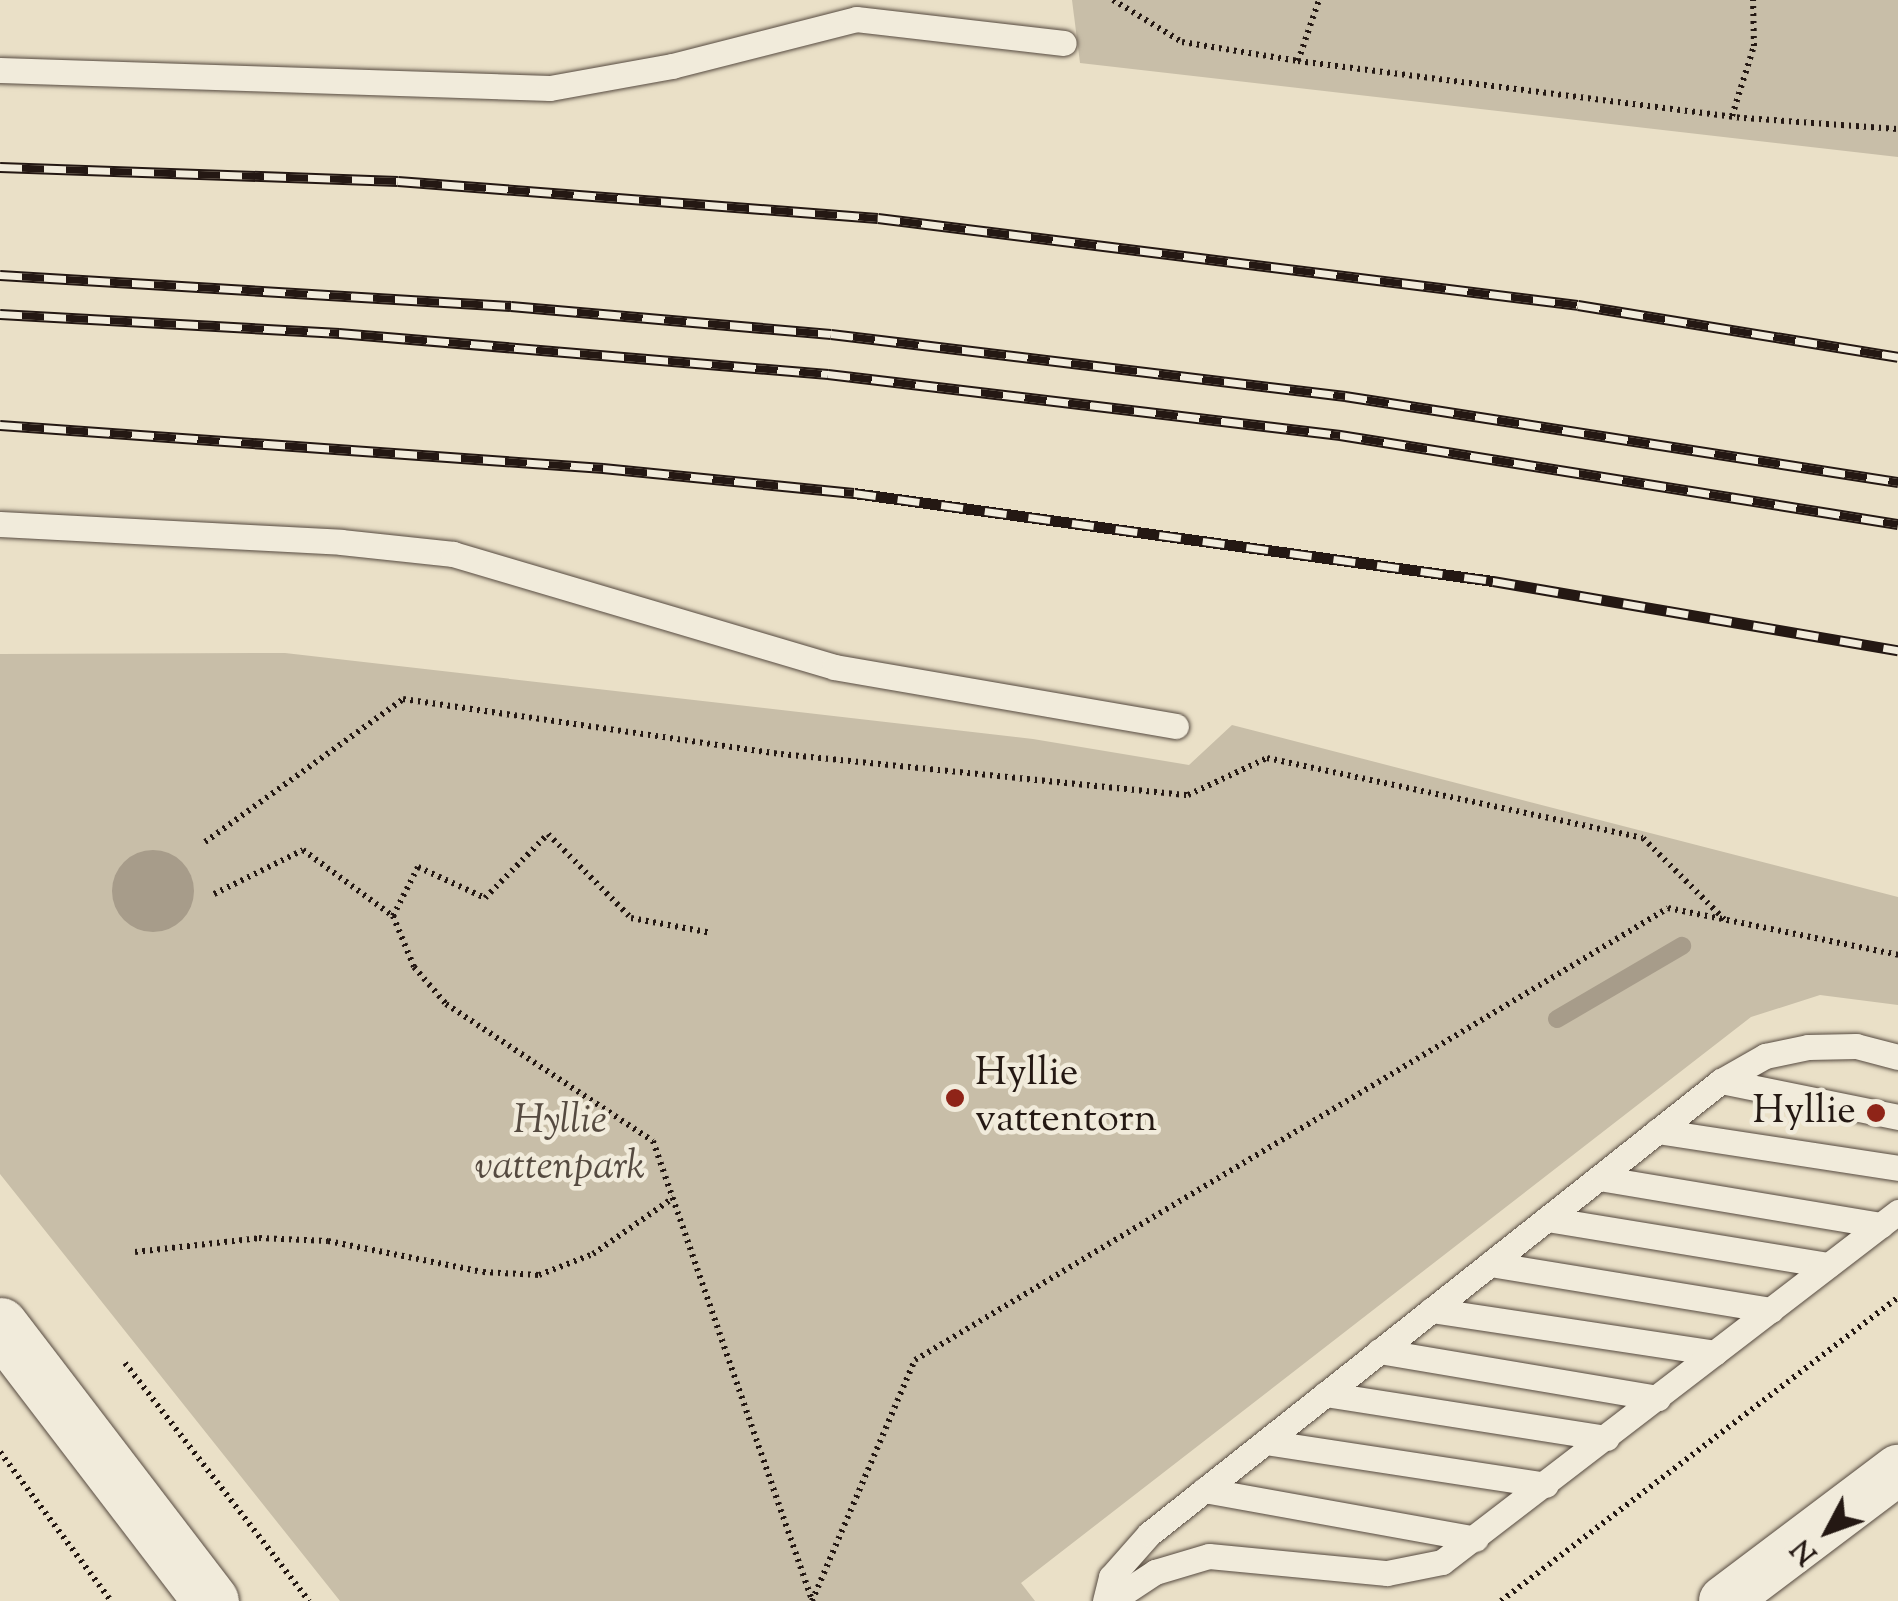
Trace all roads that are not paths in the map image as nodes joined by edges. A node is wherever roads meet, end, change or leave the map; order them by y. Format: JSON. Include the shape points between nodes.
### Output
{"nodes":[{"id":1,"x":1064,"y":42,"type":"dead end"},
{"id":2,"x":0,"y":70,"type":"edge"},
{"id":3,"x":0,"y":524,"type":"edge"},
{"id":4,"x":1176,"y":726,"type":"dead end"},
{"id":5,"x":1898,"y":1057,"type":"edge"},
{"id":6,"x":1721,"y":1081,"type":"junction"},
{"id":7,"x":1898,"y":1118,"type":"edge"},
{"id":8,"x":1657,"y":1131,"type":"junction"},
{"id":9,"x":1898,"y":1168,"type":"edge"},
{"id":10,"x":1599,"y":1178,"type":"junction"},
{"id":11,"x":1890,"y":1218,"type":"edge"},
{"id":12,"x":1546,"y":1219,"type":"junction"},
{"id":13,"x":1490,"y":1264,"type":"junction"},
{"id":14,"x":1828,"y":1266,"type":"junction"},
{"id":15,"x":1432,"y":1310,"type":"junction"},
{"id":16,"x":1771,"y":1310,"type":"junction"},
{"id":17,"x":0,"y":1325,"type":"edge"},
{"id":18,"x":1379,"y":1351,"type":"junction"},
{"id":19,"x":1716,"y":1353,"type":"junction"},
{"id":20,"x":1326,"y":1394,"type":"junction"},
{"id":21,"x":1658,"y":1398,"type":"junction"},
{"id":22,"x":1606,"y":1438,"type":"junction"},
{"id":23,"x":1264,"y":1442,"type":"junction"},
{"id":24,"x":1898,"y":1470,"type":"edge"},
{"id":25,"x":1546,"y":1485,"type":"junction"},
{"id":26,"x":1204,"y":1490,"type":"junction"},
{"id":27,"x":1476,"y":1539,"type":"junction"},
{"id":28,"x":211,"y":1601,"type":"edge"},
{"id":29,"x":1108,"y":1601,"type":"edge"},
{"id":30,"x":1724,"y":1601,"type":"edge"}],
"edges":[{"from":1,"to":2,"type":"lane","via":[[856,19],[672,66],[550,88]]},
{"from":3,"to":4,"type":"lane","via":[[453,554],[834,667]]},
{"from":5,"to":6,"type":"lane","via":[[1856,1046],[1808,1046],[1764,1056]]},
{"from":6,"to":7,"type":"lane"},
{"from":6,"to":8,"type":"lane"},
{"from":8,"to":9,"type":"lane"},
{"from":8,"to":10,"type":"lane"},
{"from":10,"to":11,"type":"lane"},
{"from":10,"to":12,"type":"lane"},
{"from":11,"to":14,"type":"lane"},
{"from":12,"to":13,"type":"lane"},
{"from":12,"to":14,"type":"lane"},
{"from":13,"to":15,"type":"lane"},
{"from":13,"to":16,"type":"lane"},
{"from":14,"to":16,"type":"lane"},
{"from":15,"to":18,"type":"lane"},
{"from":15,"to":19,"type":"lane"},
{"from":16,"to":19,"type":"lane"},
{"from":17,"to":28,"type":"street"},
{"from":18,"to":20,"type":"lane"},
{"from":18,"to":21,"type":"lane"},
{"from":19,"to":21,"type":"lane"},
{"from":20,"to":22,"type":"lane"},
{"from":20,"to":23,"type":"lane"},
{"from":21,"to":22,"type":"lane"},
{"from":22,"to":25,"type":"lane"},
{"from":23,"to":25,"type":"lane"},
{"from":23,"to":26,"type":"lane"},
{"from":24,"to":30,"type":"street"},
{"from":25,"to":27,"type":"lane"},
{"from":26,"to":27,"type":"lane"},
{"from":26,"to":29,"type":"lane","via":[[1136,1548],[1111,1577]]},
{"from":27,"to":29,"type":"lane","via":[[1442,1562],[1386,1573],[1209,1556],[1155,1572]]}]}
